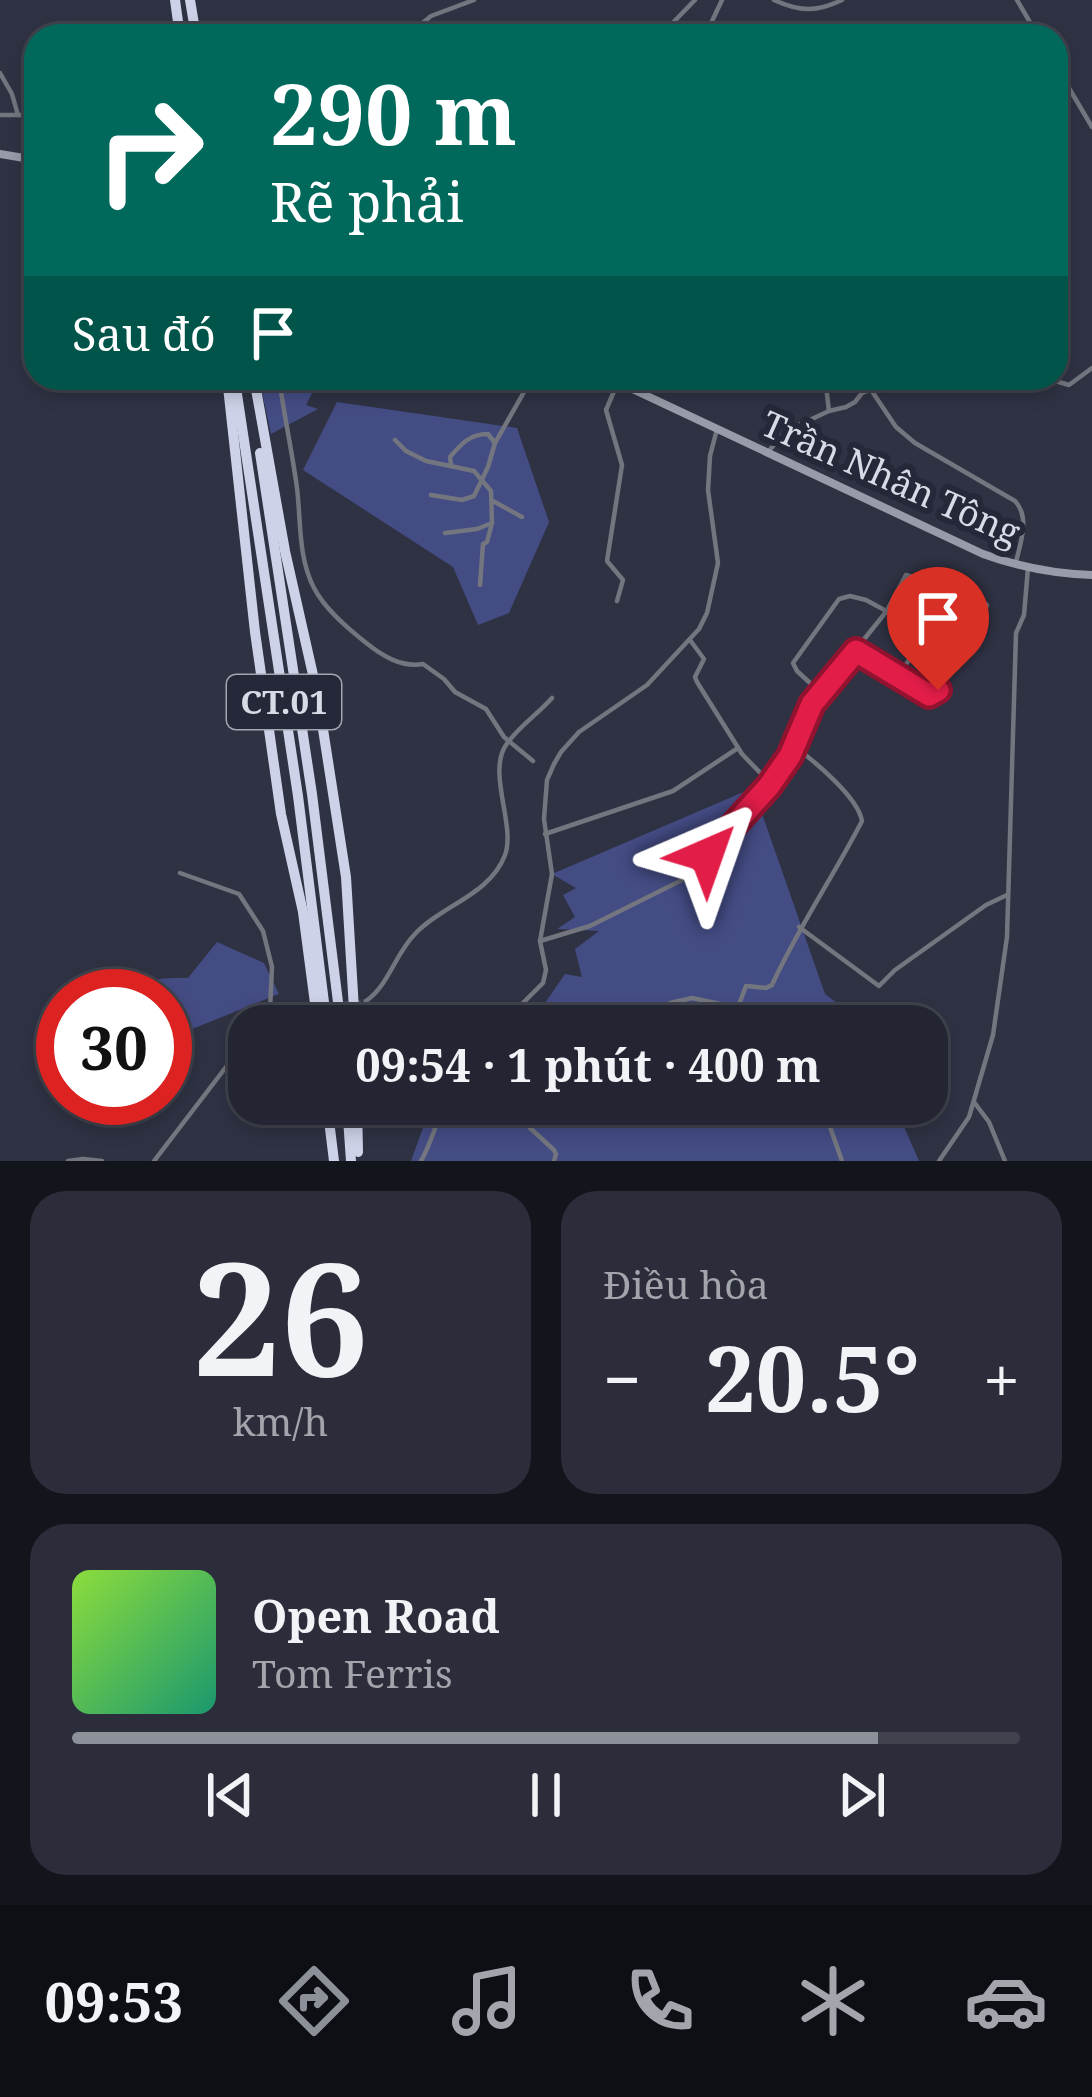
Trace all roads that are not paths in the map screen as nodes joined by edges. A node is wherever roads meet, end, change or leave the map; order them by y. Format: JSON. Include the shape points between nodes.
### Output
{"nodes":[{"id":1,"x":474,"y":0,"type":"edge"},
{"id":2,"x":695,"y":0,"type":"edge"},
{"id":3,"x":775,"y":0,"type":"edge"},
{"id":4,"x":842,"y":0,"type":"edge"},
{"id":5,"x":421,"y":24,"type":"edge"},
{"id":6,"x":672,"y":24,"type":"edge"},
{"id":7,"x":0,"y":74,"type":"edge"},
{"id":8,"x":1068,"y":86,"type":"edge"},
{"id":9,"x":0,"y":115,"type":"edge"},
{"id":10,"x":18,"y":115,"type":"junction"},
{"id":11,"x":24,"y":115,"type":"edge"},
{"id":12,"x":1092,"y":127,"type":"edge"},
{"id":13,"x":232,"y":390,"type":"edge"},
{"id":14,"x":254,"y":390,"type":"edge"},
{"id":15,"x":254,"y":390,"type":"edge"},
{"id":16,"x":281,"y":390,"type":"edge"},
{"id":17,"x":525,"y":390,"type":"edge"},
{"id":18,"x":611,"y":390,"type":"edge"},
{"id":19,"x":635,"y":390,"type":"edge"},
{"id":20,"x":826,"y":390,"type":"edge"},
{"id":21,"x":868,"y":390,"type":"edge"},
{"id":22,"x":871,"y":390,"type":"edge"},
{"id":23,"x":829,"y":412,"type":"junction"},
{"id":24,"x":717,"y":430,"type":"junction"},
{"id":25,"x":394,"y":440,"type":"dead end"},
{"id":26,"x":495,"y":443,"type":"junction"},
{"id":27,"x":767,"y":454,"type":"junction"},
{"id":28,"x":451,"y":467,"type":"junction"},
{"id":29,"x":481,"y":480,"type":"junction"},
{"id":30,"x":431,"y":495,"type":"dead end"},
{"id":31,"x":493,"y":501,"type":"junction"},
{"id":32,"x":523,"y":517,"type":"dead end"},
{"id":33,"x":492,"y":523,"type":"junction"},
{"id":34,"x":446,"y":533,"type":"dead end"},
{"id":35,"x":1015,"y":566,"type":"junction"},
{"id":36,"x":1028,"y":568,"type":"junction"},
{"id":37,"x":1092,"y":575,"type":"edge"},
{"id":38,"x":480,"y":585,"type":"dead end"},
{"id":39,"x":954,"y":590,"type":"junction"},
{"id":40,"x":617,"y":601,"type":"dead end"},
{"id":41,"x":886,"y":612,"type":"junction"},
{"id":42,"x":925,"y":633,"type":"junction"},
{"id":43,"x":690,"y":640,"type":"junction"},
{"id":44,"x":856,"y":651,"type":"junction"},
{"id":45,"x":962,"y":652,"type":"junction"},
{"id":46,"x":898,"y":677,"type":"junction"},
{"id":47,"x":821,"y":693,"type":"junction"},
{"id":48,"x":552,"y":698,"type":"dead end"},
{"id":49,"x":509,"y":741,"type":"junction"},
{"id":50,"x":794,"y":746,"type":"junction"},
{"id":51,"x":738,"y":748,"type":"junction"},
{"id":52,"x":533,"y":761,"type":"dead end"},
{"id":53,"x":771,"y":783,"type":"junction"},
{"id":54,"x":545,"y":834,"type":"junction"},
{"id":55,"x":180,"y":873,"type":"dead end"},
{"id":56,"x":1008,"y":894,"type":"junction"},
{"id":57,"x":800,"y":927,"type":"junction"},
{"id":58,"x":540,"y":941,"type":"junction"},
{"id":59,"x":366,"y":1001,"type":"dead end"},
{"id":60,"x":270,"y":1005,"type":"edge"},
{"id":61,"x":318,"y":1005,"type":"edge"},
{"id":62,"x":338,"y":1005,"type":"edge"},
{"id":63,"x":354,"y":1005,"type":"edge"},
{"id":64,"x":522,"y":1005,"type":"edge"},
{"id":65,"x":668,"y":1005,"type":"edge"},
{"id":66,"x":728,"y":1005,"type":"edge"},
{"id":67,"x":739,"y":1005,"type":"edge"},
{"id":68,"x":228,"y":1064,"type":"edge"},
{"id":69,"x":974,"y":1102,"type":"junction"},
{"id":70,"x":332,"y":1125,"type":"edge"},
{"id":71,"x":350,"y":1125,"type":"edge"},
{"id":72,"x":356,"y":1125,"type":"edge"},
{"id":73,"x":434,"y":1125,"type":"edge"},
{"id":74,"x":528,"y":1125,"type":"edge"},
{"id":75,"x":531,"y":1125,"type":"edge"},
{"id":76,"x":829,"y":1125,"type":"edge"},
{"id":77,"x":530,"y":1128,"type":"junction"},
{"id":78,"x":68,"y":1161,"type":"edge"},
{"id":79,"x":102,"y":1161,"type":"edge"},
{"id":80,"x":154,"y":1161,"type":"edge"},
{"id":81,"x":335,"y":1161,"type":"edge"},
{"id":82,"x":354,"y":1161,"type":"edge"},
{"id":83,"x":421,"y":1161,"type":"edge"},
{"id":84,"x":554,"y":1161,"type":"edge"},
{"id":85,"x":842,"y":1161,"type":"edge"},
{"id":86,"x":939,"y":1161,"type":"edge"},
{"id":87,"x":1004,"y":1161,"type":"edge"}],
"edges":[{"from":1,"to":5,"type":"street"},
{"from":2,"to":6,"type":"street"},
{"from":3,"to":4,"type":"street","via":[[812,10]]},
{"from":7,"to":10,"type":"street"},
{"from":8,"to":12,"type":"street"},
{"from":9,"to":10,"type":"street"},
{"from":10,"to":11,"type":"street"},
{"from":13,"to":61,"type":"highway","via":[[255,632]]},
{"from":14,"to":62,"type":"highway","number":"CT.01"},
{"from":15,"to":63,"type":"highway","via":[[319,697],[346,878]]},
{"from":16,"to":49,"type":"street","via":[[305,565],[317,593],[369,646],[410,667],[423,664],[486,710]]},
{"from":17,"to":26,"type":"street"},
{"from":18,"to":40,"type":"street","via":[[605,410],[622,465],[608,561],[623,580]]},
{"from":19,"to":24,"type":"street","name":"Trần Nhân Tông"},
{"from":20,"to":23,"type":"street"},
{"from":21,"to":23,"type":"street"},
{"from":22,"to":35,"type":"street","via":[[915,443],[1022,508]]},
{"from":23,"to":27,"type":"street","via":[[786,430]]},
{"from":24,"to":27,"type":"street","name":"Trần Nhân Tông"},
{"from":24,"to":43,"type":"street","via":[[708,490],[718,563],[707,613]]},
{"from":25,"to":28,"type":"street"},
{"from":26,"to":28,"type":"street","via":[[477,434],[450,457]]},
{"from":26,"to":29,"type":"street"},
{"from":27,"to":35,"type":"street","name":"Trần Nhân Tông"},
{"from":28,"to":29,"type":"street"},
{"from":29,"to":30,"type":"street","via":[[470,499]]},
{"from":29,"to":31,"type":"street"},
{"from":31,"to":32,"type":"street"},
{"from":31,"to":33,"type":"street"},
{"from":33,"to":34,"type":"street"},
{"from":33,"to":38,"type":"street"},
{"from":35,"to":36,"type":"street","name":"Trần Nhân Tông"},
{"from":36,"to":37,"type":"street","name":"Trần Nhân Tông"},
{"from":36,"to":56,"type":"street","via":[[1016,633]]},
{"from":39,"to":41,"type":"street","via":[[908,574]]},
{"from":39,"to":42,"type":"street"},
{"from":39,"to":45,"type":"street","via":[[987,605]]},
{"from":41,"to":42,"type":"street"},
{"from":41,"to":44,"type":"street"},
{"from":41,"to":47,"type":"street","via":[[839,598],[793,663]]},
{"from":42,"to":45,"type":"street"},
{"from":42,"to":46,"type":"street"},
{"from":43,"to":51,"type":"street","via":[[704,659],[697,682]]},
{"from":43,"to":54,"type":"street","via":[[647,685],[560,752],[548,780]]},
{"from":44,"to":46,"type":"street"},
{"from":44,"to":47,"type":"street"},
{"from":45,"to":46,"type":"street","via":[[932,696]]},
{"from":47,"to":50,"type":"street"},
{"from":48,"to":49,"type":"street"},
{"from":49,"to":52,"type":"street"},
{"from":49,"to":59,"type":"street","via":[[500,771],[506,854],[491,879],[415,934]]},
{"from":50,"to":53,"type":"street"},
{"from":50,"to":57,"type":"street","via":[[827,772],[862,818]]},
{"from":51,"to":53,"type":"street"},
{"from":51,"to":54,"type":"street","via":[[673,791]]},
{"from":53,"to":58,"type":"street","via":[[686,878],[590,926]]},
{"from":54,"to":58,"type":"street","via":[[552,874]]},
{"from":55,"to":60,"type":"street","via":[[239,894],[263,931]]},
{"from":56,"to":57,"type":"street","via":[[879,986]]},
{"from":56,"to":69,"type":"street","via":[[993,1036]]},
{"from":57,"to":67,"type":"street","via":[[772,985],[746,986]]},
{"from":58,"to":64,"type":"street","via":[[543,983]]},
{"from":65,"to":66,"type":"street","via":[[692,998]]},
{"from":68,"to":80,"type":"street"},
{"from":69,"to":86,"type":"street"},
{"from":69,"to":87,"type":"street"},
{"from":70,"to":81,"type":"highway"},
{"from":71,"to":82,"type":"highway"},
{"from":72,"to":82,"type":"highway"},
{"from":73,"to":83,"type":"street"},
{"from":74,"to":77,"type":"street"},
{"from":75,"to":77,"type":"street"},
{"from":76,"to":85,"type":"street"},
{"from":77,"to":84,"type":"street","via":[[554,1150]]},
{"from":78,"to":79,"type":"street"}]}
